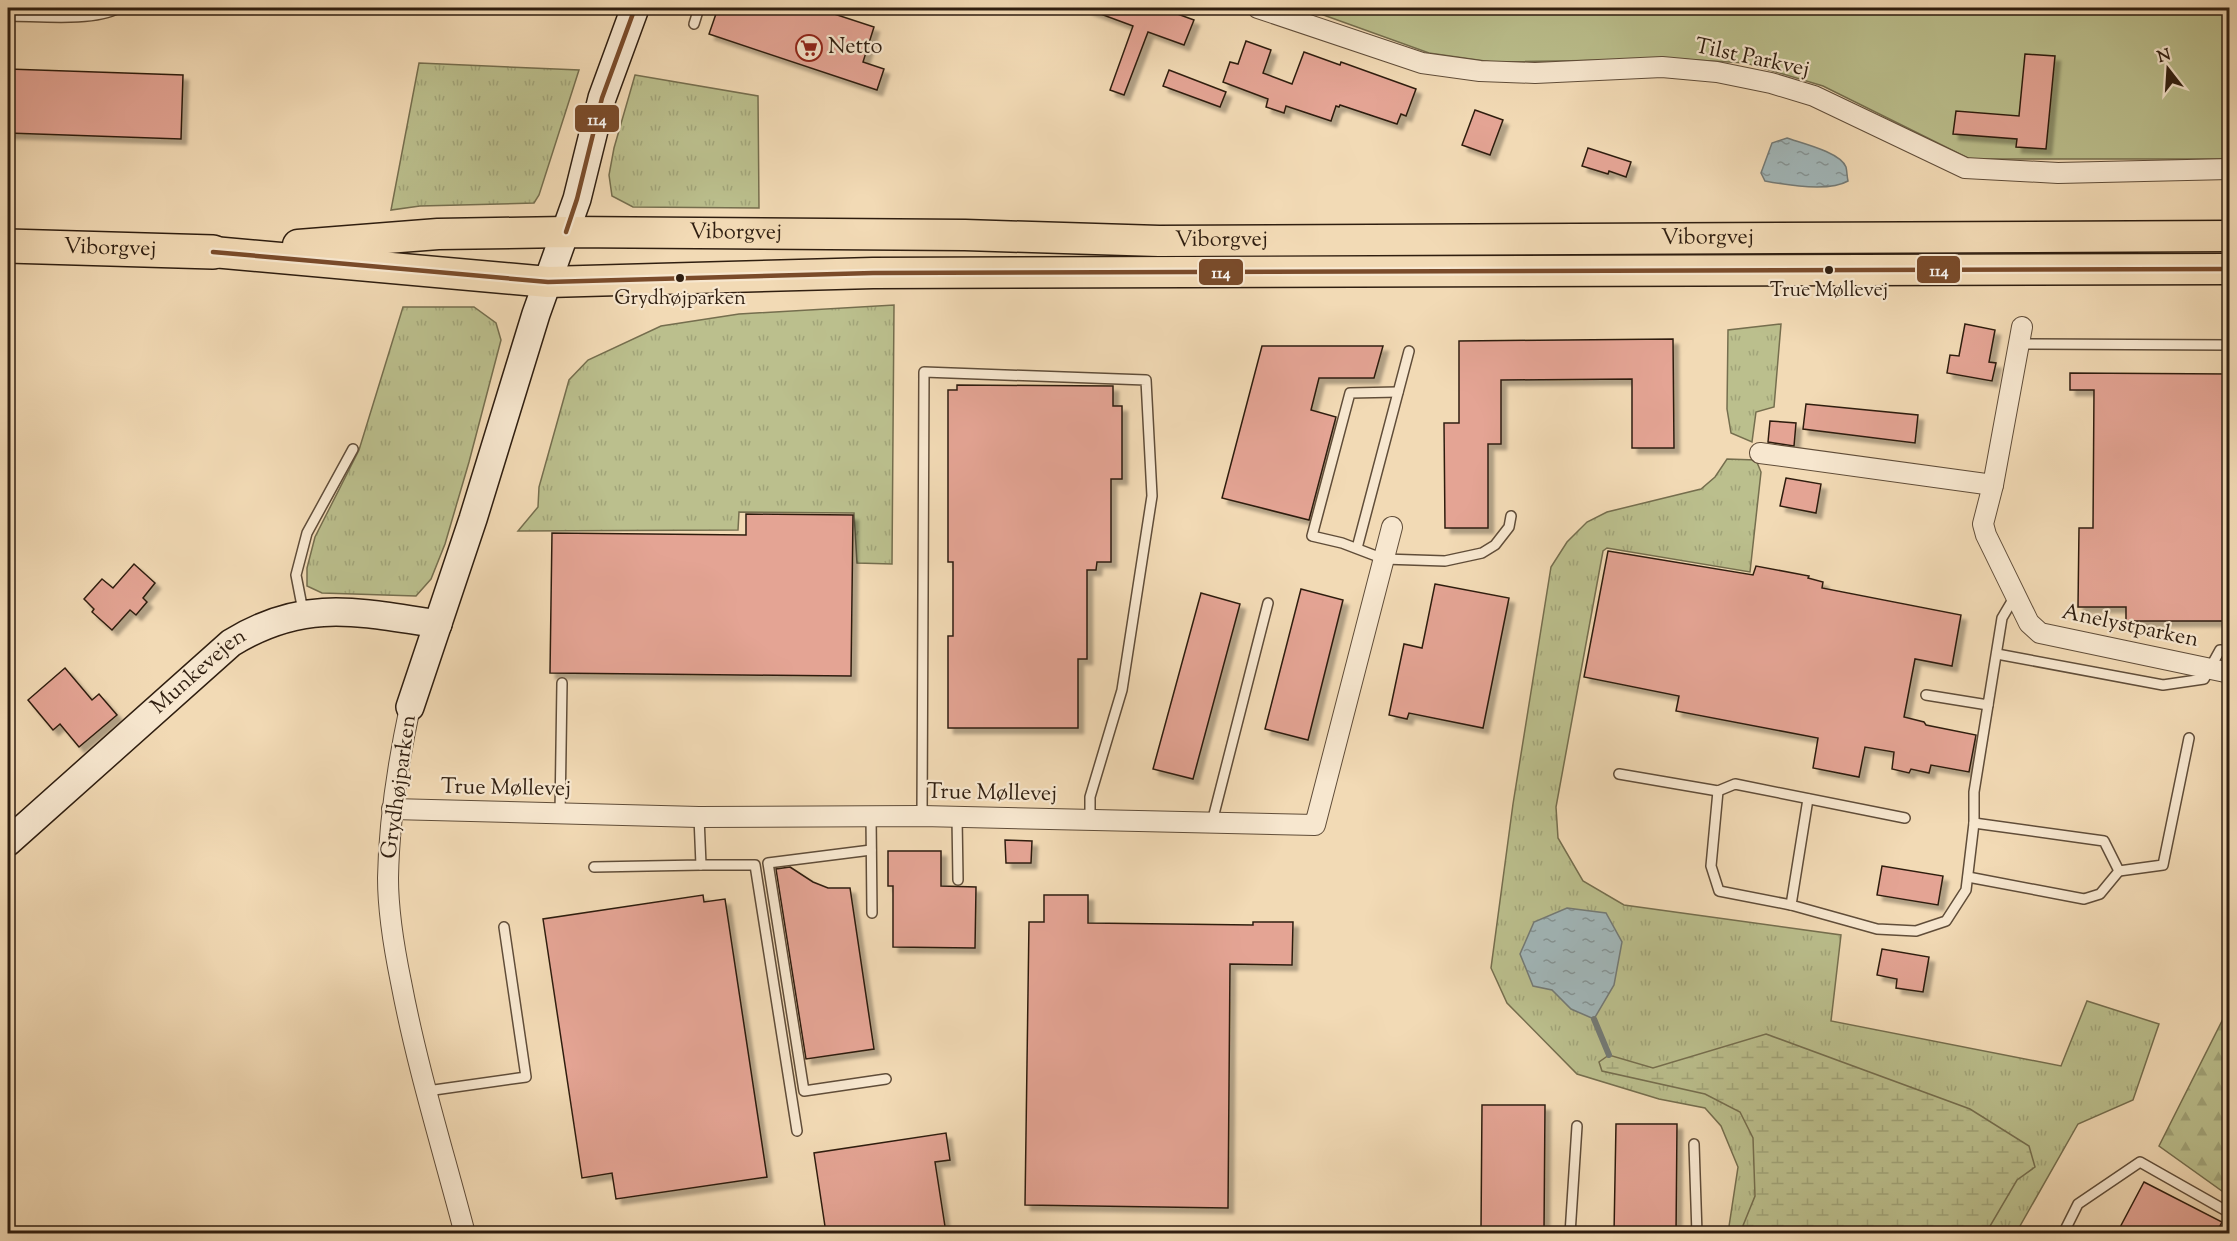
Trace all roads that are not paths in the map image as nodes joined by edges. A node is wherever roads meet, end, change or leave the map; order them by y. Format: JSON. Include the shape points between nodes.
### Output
{"nodes":[{"id":1,"x":119,"y":8,"type":"edge"},
{"id":2,"x":635,"y":8,"type":"edge"},
{"id":3,"x":699,"y":8,"type":"edge"},
{"id":4,"x":1258,"y":8,"type":"edge"},
{"id":5,"x":37,"y":12,"type":"edge"},
{"id":6,"x":8,"y":16,"type":"edge"},
{"id":7,"x":694,"y":24,"type":"dead end"},
{"id":8,"x":2229,"y":169,"type":"edge"},
{"id":9,"x":566,"y":231,"type":"junction"},
{"id":10,"x":2229,"y":237,"type":"edge"},
{"id":11,"x":8,"y":246,"type":"edge"},
{"id":12,"x":213,"y":252,"type":"junction"},
{"id":13,"x":2229,"y":269,"type":"edge"},
{"id":14,"x":548,"y":282,"type":"junction"},
{"id":15,"x":2021,"y":336,"type":"joint"},
{"id":16,"x":2229,"y":345,"type":"edge"},
{"id":17,"x":1409,"y":351,"type":"dead end"},
{"id":18,"x":1398,"y":392,"type":"junction"},
{"id":19,"x":353,"y":449,"type":"dead end"},
{"id":20,"x":1760,"y":453,"type":"dead end"},
{"id":21,"x":1993,"y":485,"type":"junction"},
{"id":22,"x":1511,"y":516,"type":"dead end"},
{"id":23,"x":1392,"y":527,"type":"dead end"},
{"id":24,"x":1357,"y":548,"type":"junction"},
{"id":25,"x":1384,"y":558,"type":"junction"},
{"id":26,"x":2015,"y":596,"type":"junction"},
{"id":27,"x":1268,"y":603,"type":"dead end"},
{"id":28,"x":303,"y":613,"type":"junction"},
{"id":29,"x":438,"y":624,"type":"junction"},
{"id":30,"x":2229,"y":650,"type":"edge"},
{"id":31,"x":1997,"y":654,"type":"junction"},
{"id":32,"x":2210,"y":669,"type":"junction"},
{"id":33,"x":2229,"y":673,"type":"edge"},
{"id":34,"x":562,"y":683,"type":"dead end"},
{"id":35,"x":1926,"y":695,"type":"dead end"},
{"id":36,"x":1988,"y":705,"type":"junction"},
{"id":37,"x":410,"y":707,"type":"joint"},
{"id":38,"x":2189,"y":738,"type":"dead end"},
{"id":39,"x":1619,"y":774,"type":"dead end"},
{"id":40,"x":1718,"y":791,"type":"junction"},
{"id":41,"x":1808,"y":799,"type":"junction"},
{"id":42,"x":392,"y":810,"type":"junction"},
{"id":43,"x":560,"y":814,"type":"junction"},
{"id":44,"x":871,"y":816,"type":"junction"},
{"id":45,"x":922,"y":816,"type":"junction"},
{"id":46,"x":699,"y":817,"type":"junction"},
{"id":47,"x":957,"y":817,"type":"junction"},
{"id":48,"x":1905,"y":818,"type":"dead end"},
{"id":49,"x":1090,"y":820,"type":"junction"},
{"id":50,"x":1212,"y":822,"type":"junction"},
{"id":51,"x":1974,"y":823,"type":"junction"},
{"id":52,"x":8,"y":842,"type":"edge"},
{"id":53,"x":871,"y":850,"type":"junction"},
{"id":54,"x":701,"y":865,"type":"junction"},
{"id":55,"x":594,"y":867,"type":"dead end"},
{"id":56,"x":2119,"y":871,"type":"junction"},
{"id":57,"x":1968,"y":877,"type":"junction"},
{"id":58,"x":958,"y":880,"type":"dead end"},
{"id":59,"x":1791,"y":905,"type":"junction"},
{"id":60,"x":872,"y":913,"type":"dead end"},
{"id":61,"x":504,"y":927,"type":"dead end"},
{"id":62,"x":886,"y":1079,"type":"dead end"},
{"id":63,"x":427,"y":1091,"type":"junction"},
{"id":64,"x":1577,"y":1126,"type":"dead end"},
{"id":65,"x":797,"y":1131,"type":"dead end"},
{"id":66,"x":1694,"y":1144,"type":"dead end"},
{"id":67,"x":2229,"y":1213,"type":"edge"},
{"id":68,"x":465,"y":1233,"type":"edge"},
{"id":69,"x":1570,"y":1233,"type":"edge"},
{"id":70,"x":1697,"y":1233,"type":"edge"},
{"id":71,"x":2063,"y":1233,"type":"edge"}],
"edges":[{"from":1,"to":5,"type":"lane","via":[[93,16]]},
{"from":2,"to":9,"type":"street","name":"Grydhøjparken","via":[[602,98]]},
{"from":3,"to":7,"type":"lane"},
{"from":4,"to":8,"type":"street","name":"Tilst Parkvej","via":[[1422,63],[1535,73],[1662,67],[1717,72],[1771,83],[1814,96],[1965,168],[2058,172]]},
{"from":5,"to":6,"type":"lane"},
{"from":9,"to":10,"type":"main road","name":"Viborgvej","via":[[1159,241]]},
{"from":9,"to":12,"type":"main road","name":"Viborgvej","via":[[438,234]]},
{"from":9,"to":14,"type":"street","name":"Grydhøjparken"},
{"from":11,"to":12,"type":"highway","name":"Viborgvej"},
{"from":12,"to":14,"type":"main road","name":"Viborgvej"},
{"from":13,"to":14,"type":"main road","name":"Viborgvej","via":[[873,273]]},
{"from":14,"to":29,"type":"street","name":"Grydhøjparken"},
{"from":15,"to":16,"type":"lane"},
{"from":15,"to":21,"type":"street","name":"Anelystparken"},
{"from":17,"to":18,"type":"lane"},
{"from":18,"to":24,"type":"lane"},
{"from":18,"to":24,"type":"lane","via":[[1350,393],[1312,536]]},
{"from":19,"to":28,"type":"lane","via":[[307,533],[296,575]]},
{"from":20,"to":21,"type":"street"},
{"from":21,"to":26,"type":"street","name":"Anelystparken","via":[[1983,524]]},
{"from":22,"to":25,"type":"lane","via":[[1500,540],[1474,556],[1445,561]]},
{"from":23,"to":25,"type":"street","name":"True Møllevej"},
{"from":24,"to":25,"type":"lane"},
{"from":25,"to":50,"type":"street","name":"True Møllevej","via":[[1315,825]]},
{"from":26,"to":31,"type":"lane","via":[[2002,618]]},
{"from":26,"to":32,"type":"street","name":"Anelystparken","via":[[2029,623],[2040,633]]},
{"from":27,"to":50,"type":"lane"},
{"from":28,"to":29,"type":"street","name":"Munkevejen","via":[[343,611]]},
{"from":28,"to":52,"type":"street","name":"Munkevejen","via":[[266,624],[231,643]]},
{"from":29,"to":37,"type":"street","name":"Grydhøjparken"},
{"from":30,"to":32,"type":"lane","via":[[2220,650]]},
{"from":31,"to":32,"type":"lane","via":[[2163,685],[2204,679]]},
{"from":31,"to":36,"type":"lane"},
{"from":32,"to":33,"type":"street","name":"Anelystparken"},
{"from":34,"to":43,"type":"lane"},
{"from":35,"to":36,"type":"lane"},
{"from":36,"to":51,"type":"lane","via":[[1974,792]]},
{"from":37,"to":42,"type":"street","name":"Grydhøjparken"},
{"from":38,"to":56,"type":"lane","via":[[2163,865]]},
{"from":39,"to":40,"type":"lane"},
{"from":40,"to":41,"type":"lane","via":[[1735,784]]},
{"from":40,"to":59,"type":"lane","via":[[1711,866],[1719,891]]},
{"from":41,"to":48,"type":"lane"},
{"from":41,"to":59,"type":"lane"},
{"from":42,"to":43,"type":"street","name":"True Møllevej"},
{"from":42,"to":63,"type":"street","name":"Grydhøjparken","via":[[390,918],[409,1027]]},
{"from":43,"to":46,"type":"street","name":"True Møllevej"},
{"from":44,"to":45,"type":"street","name":"True Møllevej"},
{"from":44,"to":46,"type":"street","name":"True Møllevej"},
{"from":44,"to":53,"type":"lane"},
{"from":45,"to":47,"type":"street","name":"True Møllevej"},
{"from":45,"to":49,"type":"lane","via":[[924,372],[1146,380],[1152,496],[1122,690],[1090,798]]},
{"from":46,"to":54,"type":"lane"},
{"from":47,"to":49,"type":"street","name":"True Møllevej"},
{"from":47,"to":58,"type":"lane"},
{"from":49,"to":50,"type":"street","name":"True Møllevej"},
{"from":51,"to":56,"type":"lane","via":[[2104,841]]},
{"from":51,"to":57,"type":"lane"},
{"from":53,"to":60,"type":"lane"},
{"from":53,"to":62,"type":"lane","via":[[768,863],[804,1091]]},
{"from":54,"to":55,"type":"lane"},
{"from":54,"to":65,"type":"lane","via":[[755,865]]},
{"from":56,"to":57,"type":"lane","via":[[2100,894],[2084,899]]},
{"from":57,"to":59,"type":"lane","via":[[1966,890],[1946,921],[1916,931],[1877,929]]},
{"from":61,"to":63,"type":"lane","via":[[525,1077]]},
{"from":63,"to":68,"type":"street","name":"Grydhøjparken"},
{"from":64,"to":69,"type":"lane"},
{"from":66,"to":70,"type":"lane"},
{"from":67,"to":71,"type":"lane","via":[[2140,1162],[2078,1204]]}]}
